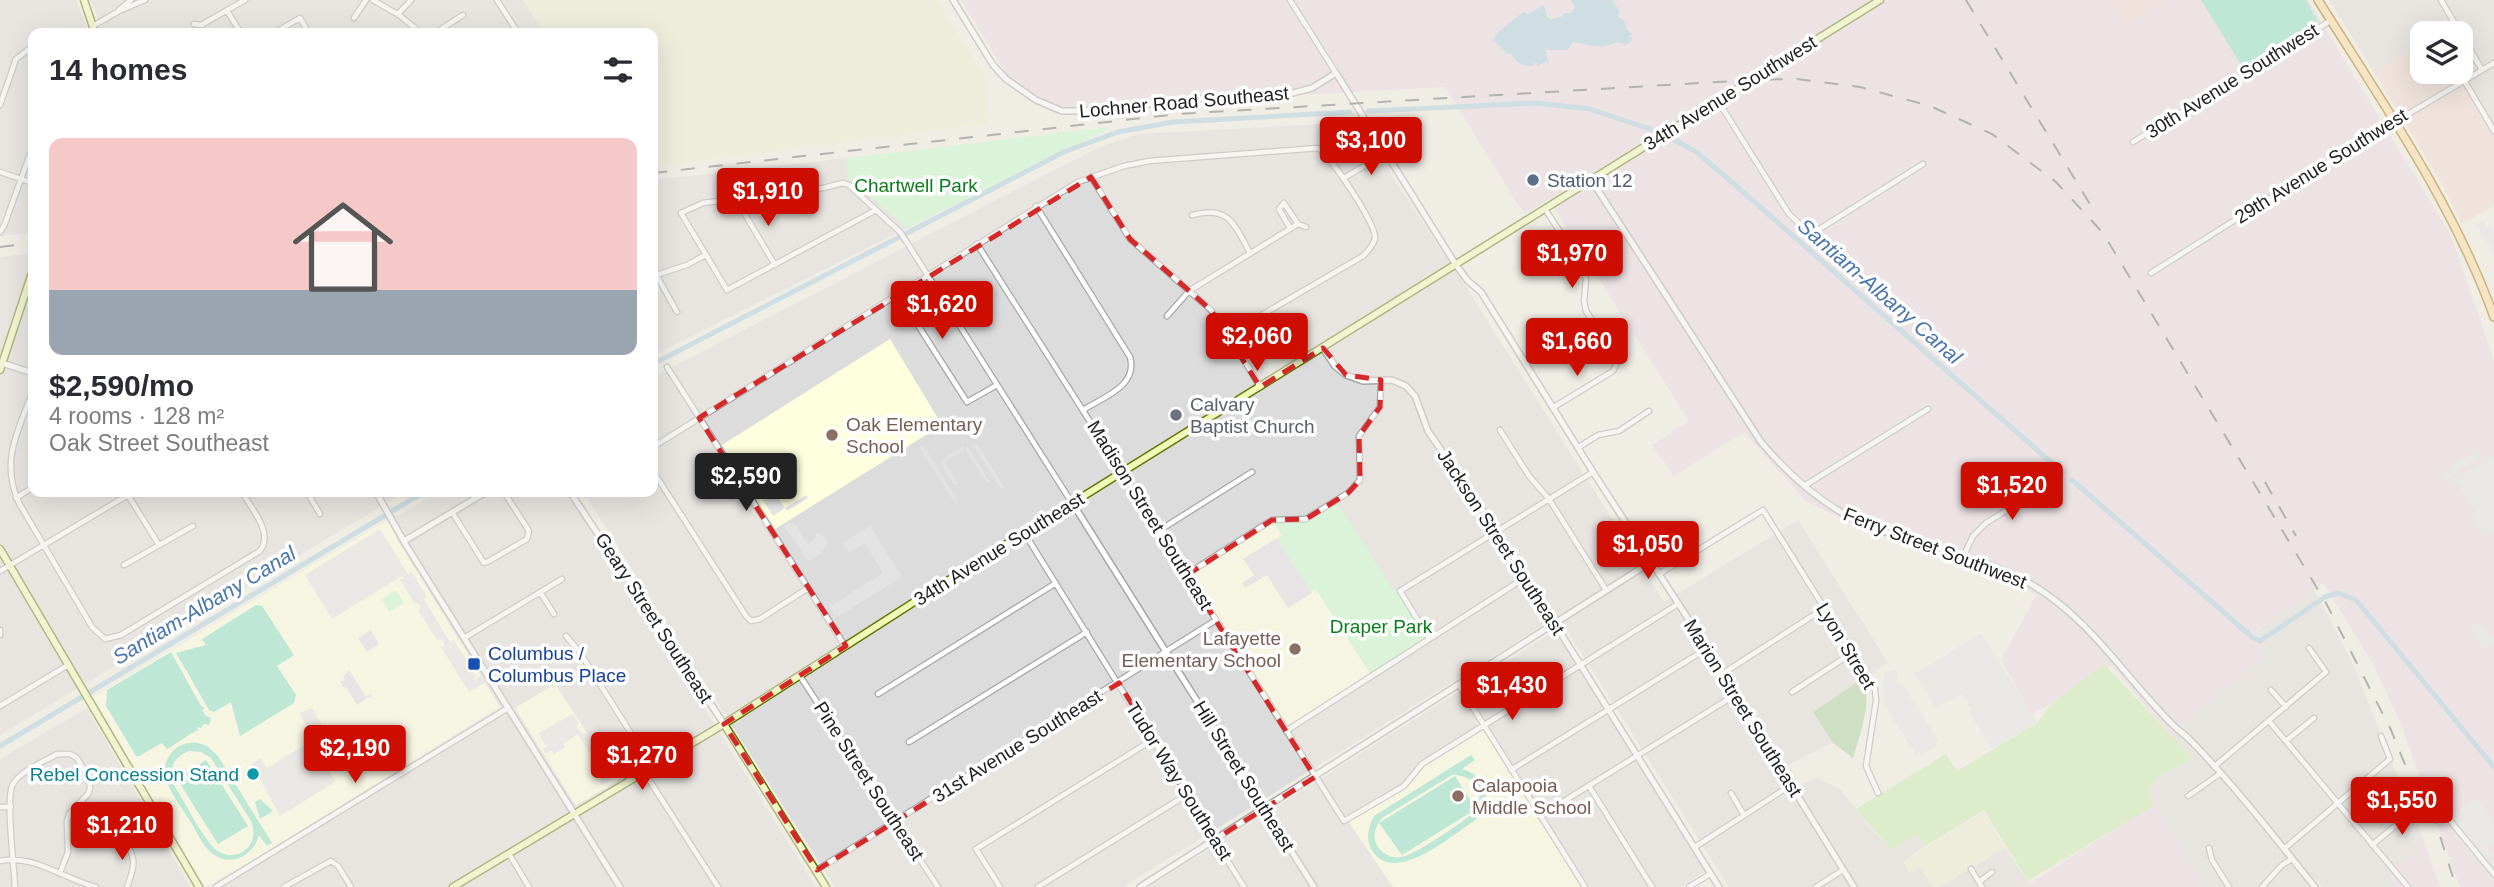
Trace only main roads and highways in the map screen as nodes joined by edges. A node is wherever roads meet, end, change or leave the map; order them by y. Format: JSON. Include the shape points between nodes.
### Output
{"nodes":[{"id":1,"x":83,"y":0,"type":"edge"},
{"id":2,"x":1880,"y":0,"type":"edge"},
{"id":3,"x":2318,"y":0,"type":"edge"},
{"id":4,"x":93,"y":28,"type":"edge"},
{"id":5,"x":1545,"y":209,"type":"joint"},
{"id":6,"x":28,"y":285,"type":"edge"},
{"id":7,"x":2494,"y":317,"type":"edge"},
{"id":8,"x":1,"y":365,"type":"edge"},
{"id":9,"x":0,"y":549,"type":"edge"},
{"id":10,"x":724,"y":724,"type":"junction"},
{"id":11,"x":199,"y":887,"type":"edge"},
{"id":12,"x":453,"y":887,"type":"edge"},
{"id":13,"x":825,"y":887,"type":"edge"}],
"edges":[{"from":1,"to":4,"type":"main road"},
{"from":2,"to":5,"type":"main road","name":"34th Avenue Southwest"},
{"from":3,"to":7,"type":"main road","via":[[2443,203]]},
{"from":5,"to":10,"type":"main road","name":"34th Avenue Southeast"},
{"from":6,"to":8,"type":"main road"},
{"from":9,"to":11,"type":"main road"},
{"from":10,"to":12,"type":"main road","name":"34th Avenue Southeast"},
{"from":10,"to":13,"type":"main road","name":"Geary Street Southeast"}]}
